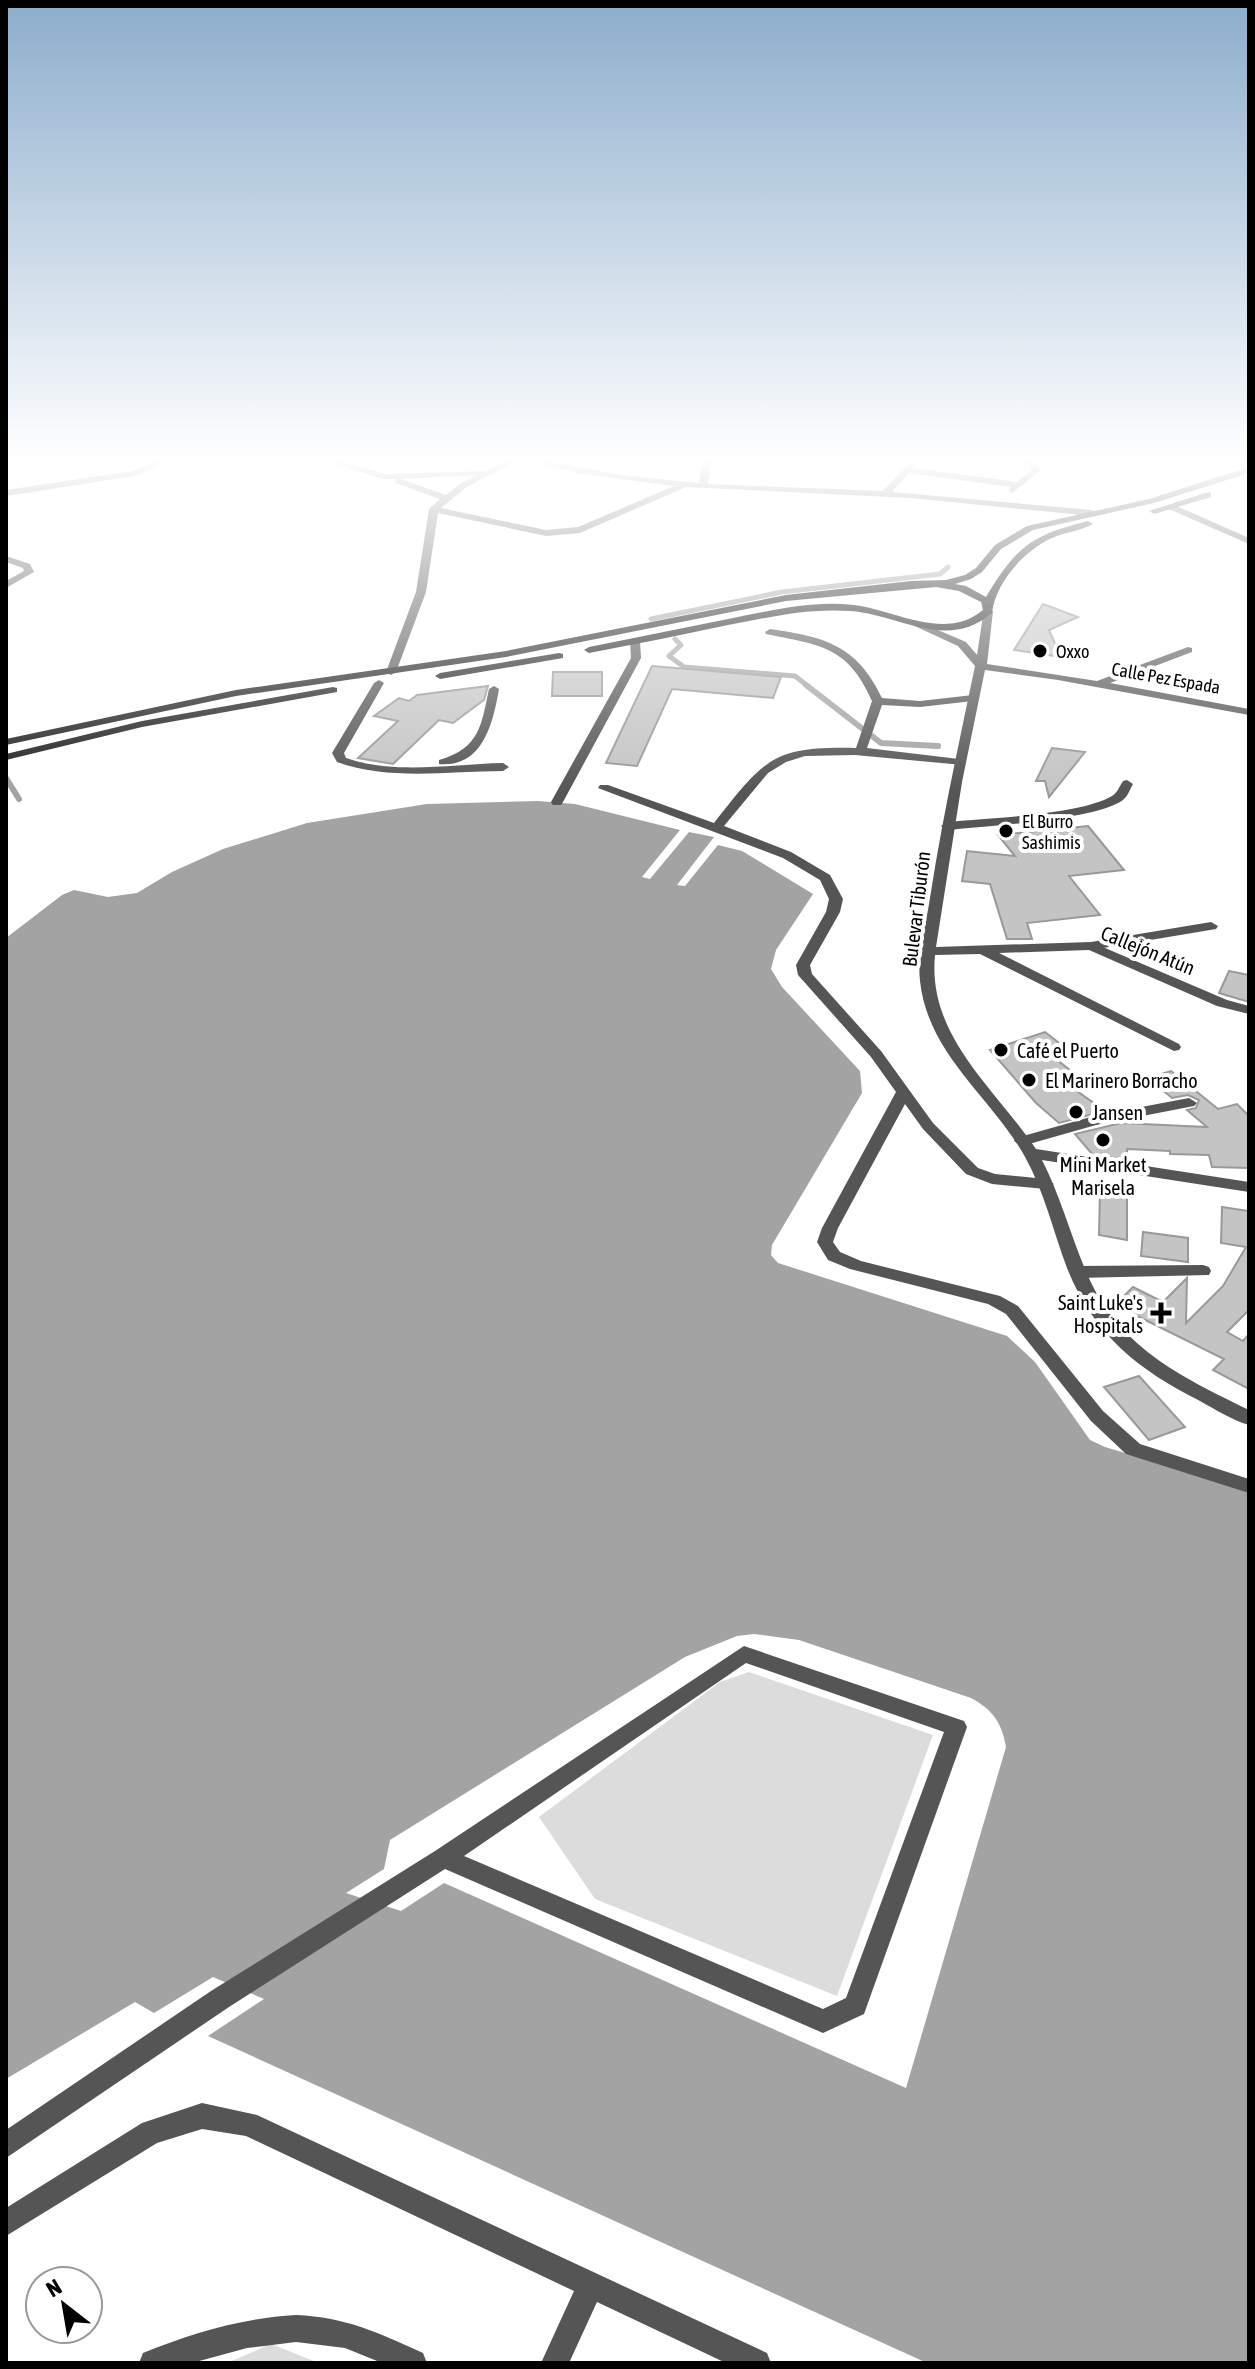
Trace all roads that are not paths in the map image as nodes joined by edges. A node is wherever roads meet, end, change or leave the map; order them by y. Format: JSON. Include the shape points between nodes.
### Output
{"nodes":[{"id":1,"x":29,"y":571,"type":"edge"},
{"id":2,"x":424,"y":571,"type":"edge"},
{"id":3,"x":975,"y":571,"type":"edge"},
{"id":4,"x":1007,"y":571,"type":"edge"},
{"id":5,"x":932,"y":583,"type":"junction"},
{"id":6,"x":911,"y":584,"type":"junction"},
{"id":7,"x":6,"y":585,"type":"edge"},
{"id":8,"x":987,"y":607,"type":"junction"},
{"id":9,"x":908,"y":622,"type":"junction"},
{"id":10,"x":770,"y":632,"type":"dead end"},
{"id":11,"x":635,"y":641,"type":"junction"},
{"id":12,"x":1188,"y":650,"type":"dead end"},
{"id":13,"x":981,"y":666,"type":"junction"},
{"id":14,"x":391,"y":672,"type":"junction"},
{"id":15,"x":379,"y":683,"type":"junction"},
{"id":16,"x":1096,"y":684,"type":"junction"},
{"id":17,"x":494,"y":689,"type":"dead end"},
{"id":18,"x":973,"y":698,"type":"junction"},
{"id":19,"x":878,"y":701,"type":"junction"},
{"id":20,"x":1249,"y":712,"type":"edge"},
{"id":21,"x":6,"y":742,"type":"edge"},
{"id":22,"x":860,"y":753,"type":"junction"},
{"id":23,"x":6,"y":757,"type":"edge"},
{"id":24,"x":959,"y":763,"type":"junction"},
{"id":25,"x":503,"y":767,"type":"dead end"},
{"id":26,"x":414,"y":768,"type":"junction"},
{"id":27,"x":1127,"y":784,"type":"dead end"},
{"id":28,"x":604,"y":788,"type":"dead end"},
{"id":29,"x":557,"y":802,"type":"dead end"},
{"id":30,"x":947,"y":826,"type":"junction"},
{"id":31,"x":717,"y":827,"type":"junction"},
{"id":32,"x":1211,"y":926,"type":"dead end"},
{"id":33,"x":1091,"y":946,"type":"junction"},
{"id":34,"x":980,"y":949,"type":"junction"},
{"id":35,"x":929,"y":951,"type":"junction"},
{"id":36,"x":1249,"y":1010,"type":"edge"},
{"id":37,"x":1174,"y":1047,"type":"dead end"},
{"id":38,"x":903,"y":1093,"type":"junction"},
{"id":39,"x":1189,"y":1103,"type":"dead end"},
{"id":40,"x":1026,"y":1147,"type":"junction"},
{"id":41,"x":1046,"y":1184,"type":"junction"},
{"id":42,"x":1249,"y":1187,"type":"edge"},
{"id":43,"x":1203,"y":1271,"type":"dead end"},
{"id":44,"x":1077,"y":1272,"type":"junction"},
{"id":45,"x":1249,"y":1418,"type":"edge"},
{"id":46,"x":1249,"y":1486,"type":"edge"},
{"id":47,"x":443,"y":1858,"type":"junction"},
{"id":48,"x":6,"y":2145,"type":"edge"},
{"id":49,"x":6,"y":2223,"type":"edge"},
{"id":50,"x":590,"y":2287,"type":"junction"},
{"id":51,"x":153,"y":2363,"type":"edge"},
{"id":52,"x":413,"y":2363,"type":"edge"},
{"id":53,"x":555,"y":2363,"type":"edge"},
{"id":54,"x":757,"y":2363,"type":"edge"}],
"edges":[{"from":1,"to":7,"type":"street"},
{"from":2,"to":14,"type":"street"},
{"from":3,"to":5,"type":"street","via":[[950,583]]},
{"from":4,"to":8,"type":"street"},
{"from":5,"to":6,"type":"street"},
{"from":5,"to":8,"type":"street","via":[[969,590]]},
{"from":6,"to":9,"type":"street","via":[[880,600],[885,612]]},
{"from":6,"to":14,"type":"street","via":[[786,598],[559,645]]},
{"from":8,"to":9,"type":"street","via":[[980,618],[965,624]]},
{"from":8,"to":13,"type":"street","name":"Bulevar Tiburón"},
{"from":9,"to":11,"type":"street","via":[[856,608],[811,606]]},
{"from":9,"to":13,"type":"street","via":[[962,644]]},
{"from":10,"to":19,"type":"street","via":[[807,637],[846,654],[869,679]]},
{"from":11,"to":15,"type":"street","via":[[511,666]]},
{"from":11,"to":29,"type":"street","via":[[636,658]]},
{"from":12,"to":16,"type":"street"},
{"from":13,"to":16,"type":"street","name":"Calle Pez Espada"},
{"from":13,"to":18,"type":"street","name":"Bulevar Tiburón"},
{"from":14,"to":21,"type":"street","via":[[236,693]]},
{"from":15,"to":23,"type":"street","via":[[245,704]]},
{"from":15,"to":26,"type":"street","via":[[338,753],[341,760],[359,766]]},
{"from":16,"to":20,"type":"street","name":"Calle Pez Espada"},
{"from":17,"to":26,"type":"street","via":[[477,747],[455,760]]},
{"from":18,"to":19,"type":"street","via":[[920,704]]},
{"from":18,"to":24,"type":"street","name":"Bulevar Tiburón"},
{"from":19,"to":22,"type":"street"},
{"from":22,"to":24,"type":"street"},
{"from":22,"to":31,"type":"street","via":[[826,751],[780,760],[764,770]]},
{"from":24,"to":30,"type":"street","name":"Bulevar Tiburón"},
{"from":25,"to":26,"type":"street"},
{"from":27,"to":30,"type":"street","via":[[1121,796],[1087,810]]},
{"from":28,"to":31,"type":"street"},
{"from":30,"to":35,"type":"street","name":"Bulevar Tiburón"},
{"from":31,"to":38,"type":"street","via":[[787,855],[832,887],[833,912],[803,965],[805,975]]},
{"from":32,"to":33,"type":"street"},
{"from":33,"to":34,"type":"street","name":"Callejón Atún"},
{"from":33,"to":36,"type":"street","name":"Callejón Atún"},
{"from":34,"to":35,"type":"street","name":"Callejón Atún"},
{"from":34,"to":37,"type":"street","name":"Callejón Atún"},
{"from":35,"to":40,"type":"street","name":"Bulevar Tiburón","via":[[927,980],[936,1019],[957,1058]]},
{"from":38,"to":41,"type":"street","via":[[972,1171],[992,1179]]},
{"from":38,"to":46,"type":"street","via":[[830,1228],[825,1242],[834,1256],[994,1300],[1012,1310],[1097,1416],[1133,1449]]},
{"from":39,"to":40,"type":"street","via":[[1094,1121]]},
{"from":40,"to":41,"type":"street","name":"Bulevar Tiburón"},
{"from":40,"to":42,"type":"street"},
{"from":41,"to":44,"type":"street","name":"Bulevar Tiburón"},
{"from":43,"to":44,"type":"street"},
{"from":44,"to":45,"type":"street","name":"Bulevar Tiburón","via":[[1101,1316],[1135,1354]]},
{"from":47,"to":47,"type":"street","via":[[823,2021],[855,2006],[956,1727],[744,1654]]},
{"from":47,"to":48,"type":"street"},
{"from":49,"to":50,"type":"street","via":[[151,2132],[202,2116],[248,2124]]},
{"from":50,"to":53,"type":"street"},
{"from":50,"to":54,"type":"street"},
{"from":51,"to":52,"type":"street","via":[[213,2341],[291,2329],[344,2334]]}]}
